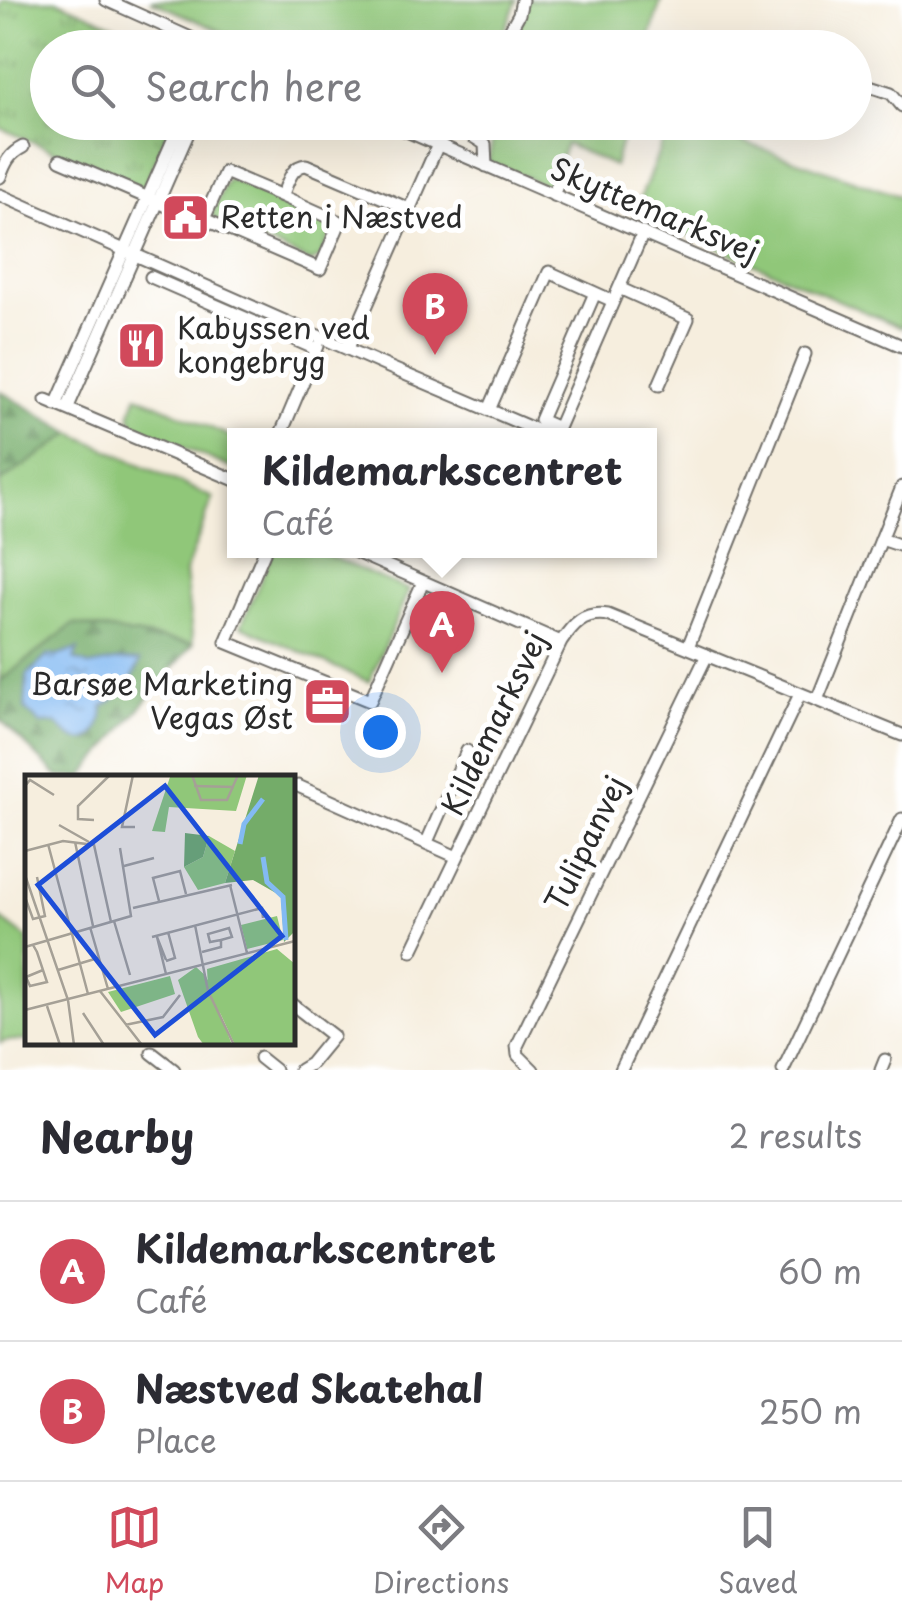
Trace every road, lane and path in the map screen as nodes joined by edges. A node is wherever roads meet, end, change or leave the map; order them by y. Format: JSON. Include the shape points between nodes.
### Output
{"nodes":[{"id":1,"x":106,"y":0,"type":"edge"},
{"id":2,"x":522,"y":0,"type":"edge"},
{"id":3,"x":174,"y":30,"type":"edge"},
{"id":4,"x":510,"y":30,"type":"edge"},
{"id":5,"x":872,"y":88,"type":"edge"},
{"id":6,"x":902,"y":106,"type":"edge"},
{"id":7,"x":175,"y":140,"type":"edge"},
{"id":8,"x":185,"y":140,"type":"edge"},
{"id":9,"x":427,"y":140,"type":"edge"},
{"id":10,"x":440,"y":140,"type":"edge"},
{"id":11,"x":478,"y":140,"type":"edge"},
{"id":12,"x":438,"y":145,"type":"junction"},
{"id":13,"x":23,"y":147,"type":"dead end"},
{"id":14,"x":60,"y":160,"type":"dead end"},
{"id":15,"x":486,"y":166,"type":"junction"},
{"id":16,"x":565,"y":167,"type":"dead end"},
{"id":17,"x":0,"y":177,"type":"edge"},
{"id":18,"x":0,"y":195,"type":"edge"},
{"id":19,"x":553,"y":195,"type":"junction"},
{"id":20,"x":282,"y":196,"type":"junction"},
{"id":21,"x":153,"y":200,"type":"junction"},
{"id":22,"x":174,"y":209,"type":"dead end"},
{"id":23,"x":409,"y":209,"type":"junction"},
{"id":24,"x":642,"y":233,"type":"junction"},
{"id":25,"x":130,"y":253,"type":"junction"},
{"id":26,"x":150,"y":277,"type":"dead end"},
{"id":27,"x":595,"y":293,"type":"junction"},
{"id":28,"x":616,"y":294,"type":"junction"},
{"id":29,"x":319,"y":343,"type":"junction"},
{"id":30,"x":902,"y":346,"type":"edge"},
{"id":31,"x":348,"y":348,"type":"junction"},
{"id":32,"x":805,"y":354,"type":"dead end"},
{"id":33,"x":659,"y":385,"type":"dead end"},
{"id":34,"x":490,"y":410,"type":"junction"},
{"id":35,"x":283,"y":428,"type":"edge"},
{"id":36,"x":532,"y":428,"type":"edge"},
{"id":37,"x":227,"y":477,"type":"edge"},
{"id":38,"x":902,"y":486,"type":"edge"},
{"id":39,"x":881,"y":539,"type":"junction"},
{"id":40,"x":902,"y":546,"type":"edge"},
{"id":41,"x":262,"y":558,"type":"edge"},
{"id":42,"x":370,"y":558,"type":"edge"},
{"id":43,"x":423,"y":582,"type":"junction"},
{"id":44,"x":561,"y":642,"type":"junction"},
{"id":45,"x":688,"y":647,"type":"junction"},
{"id":46,"x":706,"y":655,"type":"junction"},
{"id":47,"x":800,"y":694,"type":"junction"},
{"id":48,"x":817,"y":700,"type":"junction"},
{"id":49,"x":902,"y":735,"type":"edge"},
{"id":50,"x":467,"y":751,"type":"dead end"},
{"id":51,"x":298,"y":786,"type":"dead end"},
{"id":52,"x":902,"y":819,"type":"edge"},
{"id":53,"x":427,"y":842,"type":"junction"},
{"id":54,"x":457,"y":857,"type":"junction"},
{"id":55,"x":412,"y":951,"type":"dead end"},
{"id":56,"x":295,"y":1006,"type":"edge"},
{"id":57,"x":152,"y":1054,"type":"dead end"},
{"id":58,"x":260,"y":1058,"type":"dead end"},
{"id":59,"x":174,"y":1070,"type":"edge"},
{"id":60,"x":275,"y":1070,"type":"edge"},
{"id":61,"x":300,"y":1070,"type":"edge"},
{"id":62,"x":533,"y":1070,"type":"edge"},
{"id":63,"x":621,"y":1070,"type":"edge"},
{"id":64,"x":783,"y":1070,"type":"edge"}],
"edges":[{"from":1,"to":3,"type":"street"},
{"from":2,"to":4,"type":"street"},
{"from":5,"to":6,"type":"street"},
{"from":7,"to":21,"type":"street"},
{"from":8,"to":21,"type":"street"},
{"from":9,"to":12,"type":"street","name":"Skyttemarksvej"},
{"from":10,"to":12,"type":"street"},
{"from":11,"to":15,"type":"street","via":[[485,144]]},
{"from":12,"to":15,"type":"street","name":"Skyttemarksvej"},
{"from":12,"to":23,"type":"street"},
{"from":13,"to":17,"type":"street","via":[[6,160]]},
{"from":14,"to":21,"type":"street"},
{"from":15,"to":19,"type":"street","name":"Skyttemarksvej"},
{"from":16,"to":19,"type":"street"},
{"from":18,"to":25,"type":"street"},
{"from":19,"to":24,"type":"street","name":"Skyttemarksvej"},
{"from":20,"to":20,"type":"street","via":[[225,172],[204,219],[320,269],[340,222]]},
{"from":20,"to":23,"type":"street","via":[[293,171],[306,165]]},
{"from":21,"to":22,"type":"street"},
{"from":21,"to":25,"type":"street"},
{"from":23,"to":31,"type":"street"},
{"from":24,"to":28,"type":"street"},
{"from":24,"to":30,"type":"street","name":"Skyttemarksvej"},
{"from":25,"to":29,"type":"street"},
{"from":25,"to":37,"type":"street","via":[[56,405]]},
{"from":26,"to":29,"type":"street"},
{"from":27,"to":28,"type":"street"},
{"from":27,"to":28,"type":"street","via":[[540,420],[558,428]]},
{"from":27,"to":34,"type":"street","via":[[548,272]]},
{"from":28,"to":33,"type":"street","via":[[688,319]]},
{"from":29,"to":31,"type":"street"},
{"from":29,"to":35,"type":"street"},
{"from":31,"to":34,"type":"street"},
{"from":32,"to":45,"type":"street"},
{"from":34,"to":36,"type":"street"},
{"from":38,"to":39,"type":"street"},
{"from":39,"to":40,"type":"street"},
{"from":39,"to":48,"type":"street"},
{"from":41,"to":43,"type":"street","via":[[226,642],[370,702]]},
{"from":42,"to":43,"type":"street"},
{"from":43,"to":44,"type":"street"},
{"from":44,"to":45,"type":"street","name":"Kildemarksvej","via":[[576,622],[596,613]]},
{"from":44,"to":54,"type":"street","name":"Kildemarksvej"},
{"from":45,"to":46,"type":"street","name":"Kildemarksvej"},
{"from":46,"to":47,"type":"street","name":"Kildemarksvej"},
{"from":46,"to":62,"type":"street","name":"Tulipanvej","via":[[517,1046]]},
{"from":47,"to":48,"type":"street","name":"Kildemarksvej"},
{"from":47,"to":63,"type":"street"},
{"from":48,"to":49,"type":"street","name":"Kildemarksvej"},
{"from":50,"to":53,"type":"street"},
{"from":51,"to":53,"type":"street"},
{"from":52,"to":64,"type":"street"},
{"from":53,"to":54,"type":"street"},
{"from":54,"to":55,"type":"street","name":"Kildemarksvej"},
{"from":56,"to":61,"type":"street","via":[[333,1036]]},
{"from":57,"to":59,"type":"street"},
{"from":58,"to":60,"type":"street"}]}
